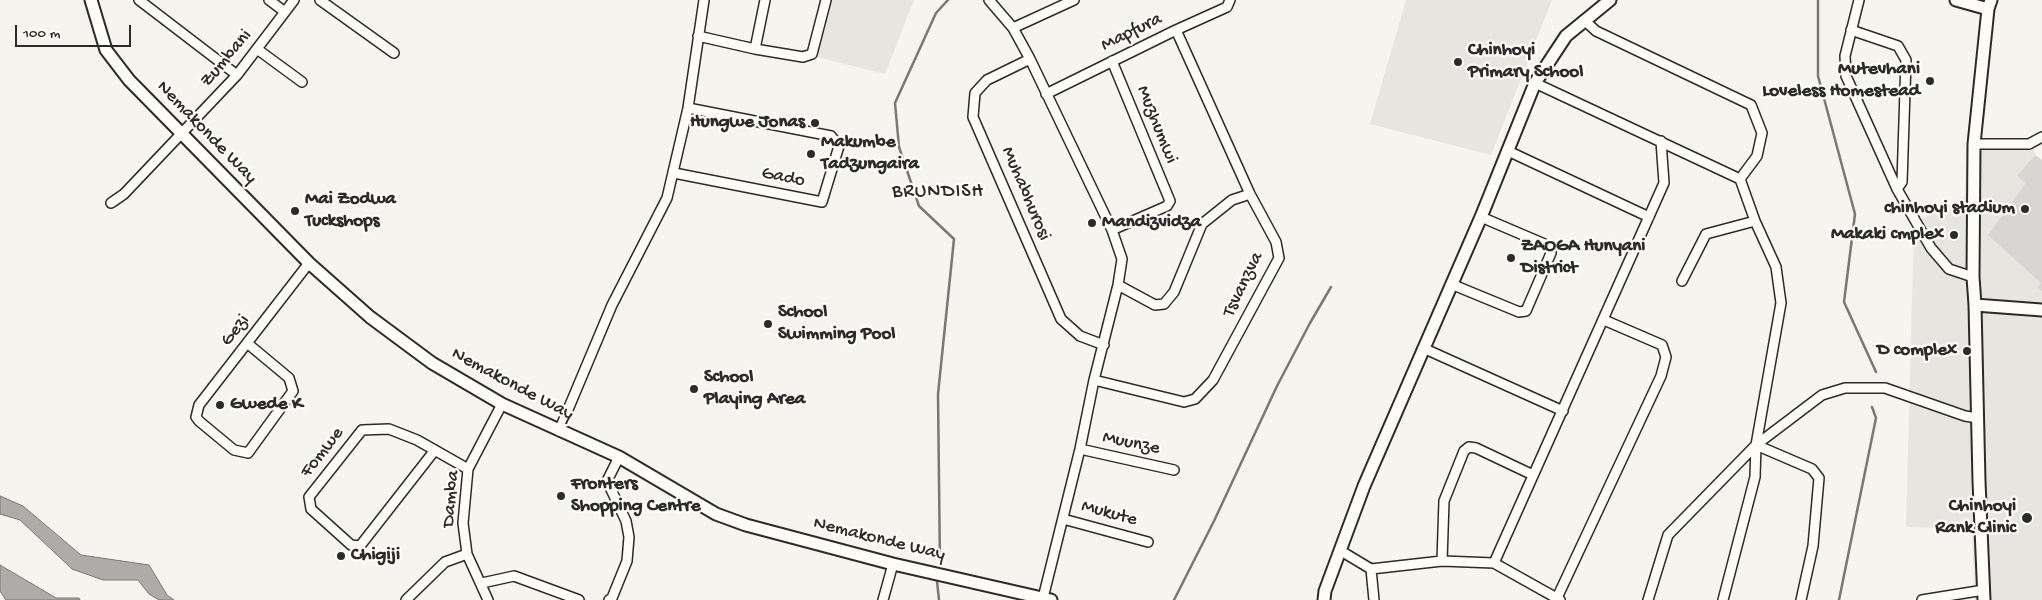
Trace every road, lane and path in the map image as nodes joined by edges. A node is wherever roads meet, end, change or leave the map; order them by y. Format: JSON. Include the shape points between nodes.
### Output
{"nodes":[{"id":1,"x":91,"y":0,"type":"edge"},
{"id":2,"x":139,"y":0,"type":"edge"},
{"id":3,"x":269,"y":0,"type":"edge"},
{"id":4,"x":294,"y":0,"type":"edge"},
{"id":5,"x":320,"y":0,"type":"edge"},
{"id":6,"x":704,"y":0,"type":"edge"},
{"id":7,"x":765,"y":0,"type":"edge"},
{"id":8,"x":826,"y":0,"type":"edge"},
{"id":9,"x":989,"y":0,"type":"edge"},
{"id":10,"x":1074,"y":0,"type":"edge"},
{"id":11,"x":1230,"y":0,"type":"edge"},
{"id":12,"x":1610,"y":0,"type":"edge"},
{"id":13,"x":1859,"y":0,"type":"edge"},
{"id":14,"x":1956,"y":0,"type":"edge"},
{"id":15,"x":1989,"y":4,"type":"edge"},
{"id":16,"x":285,"y":12,"type":"junction"},
{"id":17,"x":1584,"y":20,"type":"junction"},
{"id":18,"x":1013,"y":28,"type":"junction"},
{"id":19,"x":1176,"y":30,"type":"junction"},
{"id":20,"x":1851,"y":30,"type":"junction"},
{"id":21,"x":698,"y":36,"type":"junction"},
{"id":22,"x":258,"y":49,"type":"junction"},
{"id":23,"x":755,"y":49,"type":"junction"},
{"id":24,"x":394,"y":53,"type":"dead end"},
{"id":25,"x":1030,"y":59,"type":"junction"},
{"id":26,"x":1112,"y":61,"type":"junction"},
{"id":27,"x":237,"y":75,"type":"junction"},
{"id":28,"x":302,"y":82,"type":"dead end"},
{"id":29,"x":1535,"y":83,"type":"junction"},
{"id":30,"x":1046,"y":94,"type":"junction"},
{"id":31,"x":688,"y":108,"type":"junction"},
{"id":32,"x":182,"y":135,"type":"junction"},
{"id":33,"x":2042,"y":137,"type":"edge"},
{"id":34,"x":1661,"y":141,"type":"junction"},
{"id":35,"x":1974,"y":144,"type":"junction"},
{"id":36,"x":1508,"y":151,"type":"junction"},
{"id":37,"x":674,"y":173,"type":"junction"},
{"id":38,"x":1740,"y":179,"type":"junction"},
{"id":39,"x":1897,"y":189,"type":"junction"},
{"id":40,"x":1250,"y":194,"type":"junction"},
{"id":41,"x":111,"y":203,"type":"dead end"},
{"id":42,"x":1480,"y":217,"type":"junction"},
{"id":43,"x":1649,"y":217,"type":"junction"},
{"id":44,"x":1755,"y":221,"type":"junction"},
{"id":45,"x":1112,"y":230,"type":"junction"},
{"id":46,"x":309,"y":263,"type":"junction"},
{"id":47,"x":1973,"y":277,"type":"junction"},
{"id":48,"x":1682,"y":281,"type":"dead end"},
{"id":49,"x":1451,"y":284,"type":"junction"},
{"id":50,"x":1118,"y":285,"type":"junction"},
{"id":51,"x":1975,"y":304,"type":"junction"},
{"id":52,"x":2042,"y":310,"type":"edge"},
{"id":53,"x":1604,"y":320,"type":"junction"},
{"id":54,"x":247,"y":343,"type":"junction"},
{"id":55,"x":1104,"y":345,"type":"junction"},
{"id":56,"x":1423,"y":348,"type":"junction"},
{"id":57,"x":1094,"y":380,"type":"junction"},
{"id":58,"x":502,"y":404,"type":"junction"},
{"id":59,"x":1563,"y":411,"type":"junction"},
{"id":60,"x":1978,"y":418,"type":"junction"},
{"id":61,"x":559,"y":431,"type":"junction"},
{"id":62,"x":1756,"y":445,"type":"junction"},
{"id":63,"x":1080,"y":449,"type":"junction"},
{"id":64,"x":435,"y":450,"type":"junction"},
{"id":65,"x":619,"y":457,"type":"junction"},
{"id":66,"x":468,"y":469,"type":"junction"},
{"id":67,"x":1174,"y":470,"type":"dead end"},
{"id":68,"x":1533,"y":475,"type":"junction"},
{"id":69,"x":1063,"y":519,"type":"junction"},
{"id":70,"x":1148,"y":542,"type":"dead end"},
{"id":71,"x":1341,"y":550,"type":"junction"},
{"id":72,"x":468,"y":554,"type":"junction"},
{"id":73,"x":1442,"y":561,"type":"junction"},
{"id":74,"x":1494,"y":563,"type":"junction"},
{"id":75,"x":893,"y":564,"type":"junction"},
{"id":76,"x":1371,"y":569,"type":"junction"},
{"id":77,"x":482,"y":583,"type":"junction"},
{"id":78,"x":1984,"y":595,"type":"edge"},
{"id":79,"x":1047,"y":599,"type":"edge"},
{"id":80,"x":406,"y":600,"type":"edge"},
{"id":81,"x":488,"y":600,"type":"edge"},
{"id":82,"x":579,"y":600,"type":"edge"},
{"id":83,"x":609,"y":600,"type":"edge"},
{"id":84,"x":883,"y":600,"type":"edge"},
{"id":85,"x":1324,"y":600,"type":"edge"},
{"id":86,"x":1374,"y":600,"type":"edge"},
{"id":87,"x":1557,"y":600,"type":"edge"},
{"id":88,"x":1648,"y":600,"type":"edge"},
{"id":89,"x":1723,"y":600,"type":"edge"},
{"id":90,"x":1801,"y":600,"type":"edge"},
{"id":91,"x":1922,"y":600,"type":"edge"}],
"edges":[{"from":1,"to":32,"type":"street","name":"Nemakonde Way","via":[[106,50],[129,80]]},
{"from":2,"to":27,"type":"street"},
{"from":3,"to":16,"type":"street"},
{"from":4,"to":16,"type":"street","name":"Zumbani"},
{"from":5,"to":24,"type":"street"},
{"from":6,"to":21,"type":"street"},
{"from":7,"to":23,"type":"street"},
{"from":8,"to":23,"type":"street","via":[[812,54],[803,57]]},
{"from":9,"to":18,"type":"street"},
{"from":10,"to":18,"type":"street"},
{"from":11,"to":19,"type":"street","name":"Mapfura","via":[[1227,7]]},
{"from":12,"to":17,"type":"street"},
{"from":13,"to":20,"type":"street"},
{"from":14,"to":15,"type":"street"},
{"from":15,"to":35,"type":"street"},
{"from":16,"to":22,"type":"street","name":"Zumbani"},
{"from":17,"to":29,"type":"street","via":[[1566,36]]},
{"from":17,"to":38,"type":"street","via":[[1596,31],[1751,106],[1762,132],[1757,156]]},
{"from":18,"to":25,"type":"street"},
{"from":19,"to":26,"type":"street","name":"Mapfura"},
{"from":19,"to":40,"type":"street","name":"Tsvanzva"},
{"from":20,"to":39,"type":"street","via":[[1845,56],[1846,76]]},
{"from":20,"to":39,"type":"street","via":[[1898,46],[1906,60],[1902,182]]},
{"from":21,"to":23,"type":"street"},
{"from":21,"to":31,"type":"street"},
{"from":22,"to":27,"type":"street","name":"Zumbani"},
{"from":22,"to":28,"type":"street"},
{"from":25,"to":30,"type":"street"},
{"from":25,"to":55,"type":"street","name":"Muhabhurosi","via":[[987,80],[975,93],[973,116],[1061,319],[1080,336]]},
{"from":26,"to":30,"type":"street","name":"Mapfura"},
{"from":26,"to":45,"type":"street","name":"Muzhumwi","via":[[1170,201],[1167,206]]},
{"from":27,"to":32,"type":"street","name":"Zumbani"},
{"from":29,"to":34,"type":"street"},
{"from":29,"to":36,"type":"street"},
{"from":30,"to":45,"type":"street"},
{"from":31,"to":37,"type":"street"},
{"from":31,"to":37,"type":"street","name":"Gado","via":[[831,136],[839,146],[822,202]]},
{"from":32,"to":41,"type":"street","name":"Zumbani"},
{"from":32,"to":46,"type":"street","name":"Nemakonde Way"},
{"from":33,"to":35,"type":"street","via":[[2029,144]]},
{"from":34,"to":38,"type":"street"},
{"from":34,"to":43,"type":"street","via":[[1664,183]]},
{"from":35,"to":47,"type":"street"},
{"from":36,"to":42,"type":"street"},
{"from":36,"to":43,"type":"street"},
{"from":37,"to":61,"type":"street","via":[[667,198],[612,305]]},
{"from":38,"to":44,"type":"street"},
{"from":39,"to":47,"type":"street","via":[[1931,248],[1949,269]]},
{"from":40,"to":50,"type":"street","via":[[1232,200],[1202,224],[1174,292],[1164,304],[1155,305]]},
{"from":40,"to":57,"type":"street","name":"Tsvanzva","via":[[1276,242],[1279,258],[1213,380],[1195,399],[1184,402]]},
{"from":42,"to":49,"type":"street"},
{"from":42,"to":49,"type":"street","via":[[1549,246],[1551,253],[1526,311],[1519,312]]},
{"from":43,"to":53,"type":"street"},
{"from":44,"to":48,"type":"street","via":[[1706,234]]},
{"from":44,"to":62,"type":"street","via":[[1776,267],[1781,303]]},
{"from":45,"to":50,"type":"street","via":[[1122,259]]},
{"from":46,"to":54,"type":"street","name":"Gezi"},
{"from":46,"to":58,"type":"street","name":"Nemakonde Way","via":[[370,317],[424,357]]},
{"from":47,"to":51,"type":"street"},
{"from":49,"to":56,"type":"street"},
{"from":50,"to":55,"type":"street"},
{"from":51,"to":52,"type":"street"},
{"from":51,"to":60,"type":"street"},
{"from":53,"to":59,"type":"street"},
{"from":53,"to":87,"type":"street","via":[[1662,345],[1666,357],[1661,376]]},
{"from":54,"to":54,"type":"street","name":"Gezi","via":[[199,405],[196,417],[234,450],[248,453],[293,391],[289,378]]},
{"from":55,"to":57,"type":"street"},
{"from":56,"to":59,"type":"street"},
{"from":56,"to":71,"type":"street","via":[[1364,486]]},
{"from":57,"to":63,"type":"street"},
{"from":58,"to":61,"type":"street","name":"Nemakonde Way"},
{"from":58,"to":66,"type":"street","name":"Damba"},
{"from":59,"to":68,"type":"street"},
{"from":60,"to":62,"type":"street","via":[[1885,388],[1845,388],[1822,395]]},
{"from":60,"to":78,"type":"street"},
{"from":61,"to":65,"type":"street","name":"Nemakonde Way"},
{"from":62,"to":88,"type":"street","via":[[1668,535]]},
{"from":62,"to":89,"type":"street","via":[[1754,477]]},
{"from":62,"to":90,"type":"street","via":[[1812,470],[1819,478],[1813,546]]},
{"from":63,"to":67,"type":"street","name":"Muunze"},
{"from":63,"to":69,"type":"street"},
{"from":64,"to":64,"type":"street","name":"Fomwe","via":[[389,429],[362,430],[309,498],[311,509],[351,545],[360,546]]},
{"from":64,"to":66,"type":"street","name":"Fomwe"},
{"from":65,"to":75,"type":"street","name":"Nemakonde Way","via":[[716,514]]},
{"from":65,"to":83,"type":"street","via":[[607,481],[626,521],[629,537],[627,561]]},
{"from":66,"to":72,"type":"street","name":"Damba","via":[[463,523]]},
{"from":68,"to":73,"type":"street","via":[[1476,448],[1464,451],[1444,501]]},
{"from":68,"to":74,"type":"street"},
{"from":69,"to":70,"type":"street","name":"Mukute"},
{"from":69,"to":79,"type":"street"},
{"from":71,"to":76,"type":"street"},
{"from":71,"to":85,"type":"street"},
{"from":72,"to":77,"type":"street","name":"Damba"},
{"from":72,"to":80,"type":"street","via":[[445,562]]},
{"from":73,"to":74,"type":"street"},
{"from":73,"to":76,"type":"street"},
{"from":74,"to":87,"type":"street"},
{"from":75,"to":79,"type":"street","name":"Nemakonde Way"},
{"from":75,"to":84,"type":"street"},
{"from":76,"to":86,"type":"street"},
{"from":77,"to":81,"type":"street","name":"Damba"},
{"from":77,"to":82,"type":"street","via":[[514,576]]},
{"from":78,"to":91,"type":"street"}]}
